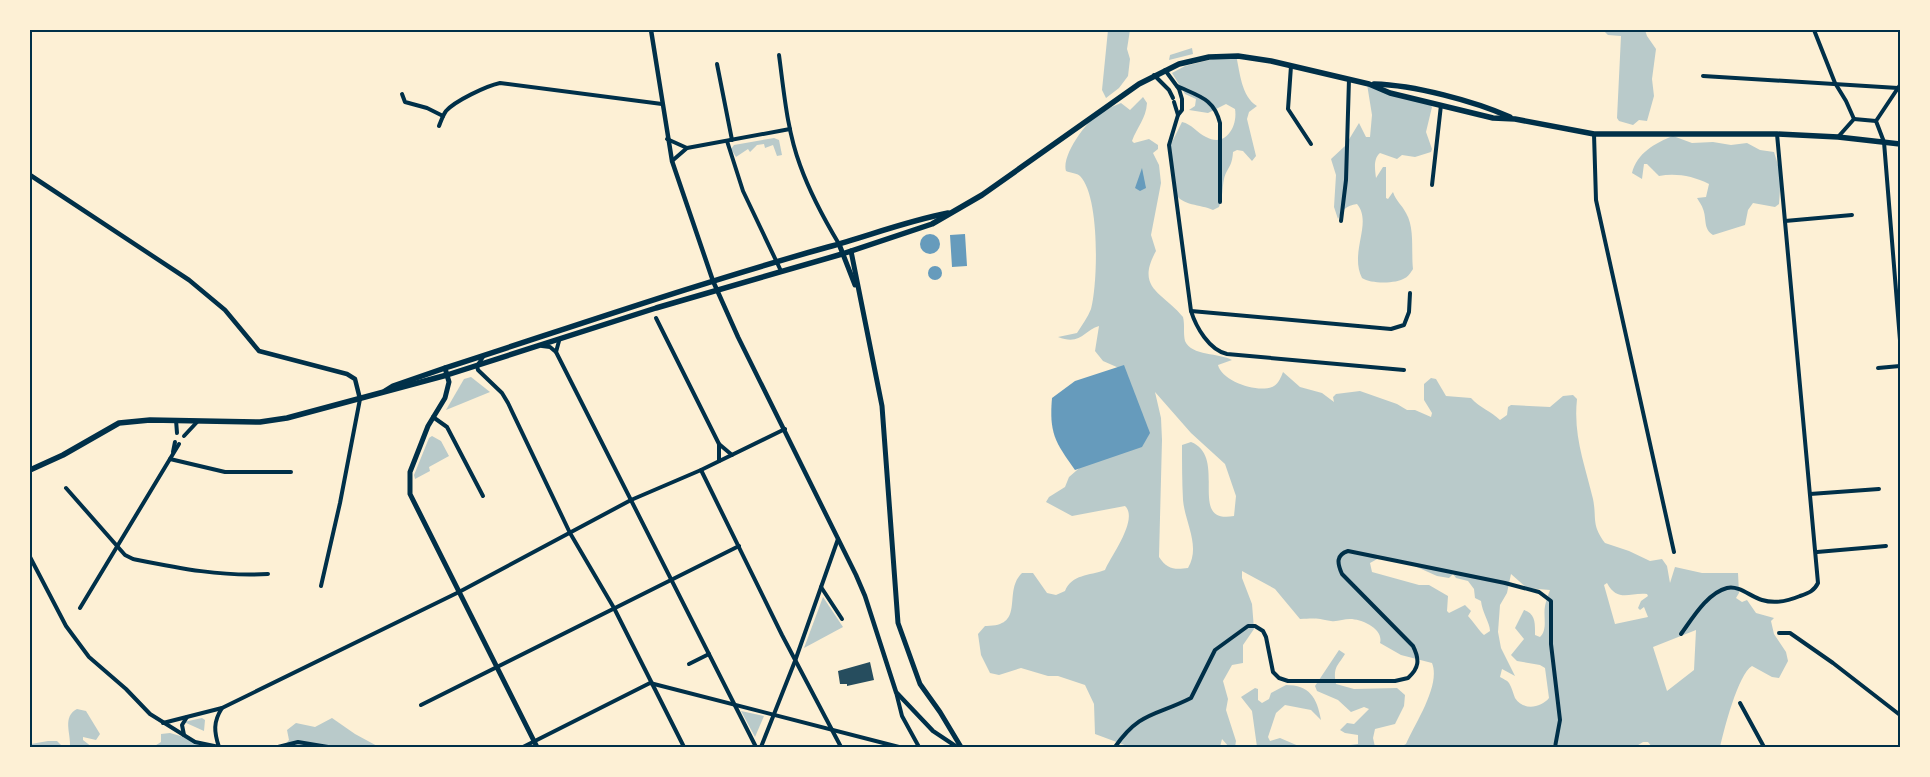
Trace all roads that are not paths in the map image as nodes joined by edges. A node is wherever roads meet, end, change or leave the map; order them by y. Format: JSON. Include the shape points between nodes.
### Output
{"nodes":[{"id":1,"x":651,"y":30,"type":"edge"},
{"id":2,"x":1814,"y":30,"type":"edge"},
{"id":3,"x":779,"y":55,"type":"dead end"},
{"id":4,"x":717,"y":64,"type":"dead end"},
{"id":5,"x":1291,"y":66,"type":"junction"},
{"id":6,"x":1165,"y":70,"type":"junction"},
{"id":7,"x":1154,"y":75,"type":"junction"},
{"id":8,"x":1703,"y":76,"type":"dead end"},
{"id":9,"x":1348,"y":79,"type":"junction"},
{"id":10,"x":1835,"y":83,"type":"junction"},
{"id":11,"x":1369,"y":84,"type":"junction"},
{"id":12,"x":1177,"y":86,"type":"junction"},
{"id":13,"x":1899,"y":87,"type":"edge"},
{"id":14,"x":402,"y":94,"type":"dead end"},
{"id":15,"x":662,"y":104,"type":"junction"},
{"id":16,"x":1441,"y":105,"type":"junction"},
{"id":17,"x":1178,"y":115,"type":"junction"},
{"id":18,"x":443,"y":116,"type":"junction"},
{"id":19,"x":1516,"y":119,"type":"junction"},
{"id":20,"x":1854,"y":119,"type":"junction"},
{"id":21,"x":1876,"y":122,"type":"junction"},
{"id":22,"x":439,"y":126,"type":"dead end"},
{"id":23,"x":790,"y":129,"type":"junction"},
{"id":24,"x":1594,"y":134,"type":"junction"},
{"id":25,"x":1777,"y":134,"type":"junction"},
{"id":26,"x":1838,"y":137,"type":"junction"},
{"id":27,"x":667,"y":139,"type":"junction"},
{"id":28,"x":729,"y":141,"type":"junction"},
{"id":29,"x":1884,"y":142,"type":"junction"},
{"id":30,"x":1311,"y":144,"type":"dead end"},
{"id":31,"x":1900,"y":144,"type":"edge"},
{"id":32,"x":687,"y":148,"type":"junction"},
{"id":33,"x":672,"y":161,"type":"junction"},
{"id":34,"x":30,"y":175,"type":"edge"},
{"id":35,"x":1432,"y":185,"type":"dead end"},
{"id":36,"x":1220,"y":202,"type":"dead end"},
{"id":37,"x":950,"y":213,"type":"junction"},
{"id":38,"x":1852,"y":216,"type":"dead end"},
{"id":39,"x":1342,"y":221,"type":"dead end"},
{"id":40,"x":1785,"y":221,"type":"junction"},
{"id":41,"x":839,"y":244,"type":"junction"},
{"id":42,"x":851,"y":251,"type":"junction"},
{"id":43,"x":842,"y":254,"type":"junction"},
{"id":44,"x":776,"y":260,"type":"junction"},
{"id":45,"x":781,"y":271,"type":"junction"},
{"id":46,"x":713,"y":281,"type":"junction"},
{"id":47,"x":718,"y":292,"type":"junction"},
{"id":48,"x":1410,"y":293,"type":"dead end"},
{"id":49,"x":859,"y":297,"type":"junction"},
{"id":50,"x":1191,"y":311,"type":"junction"},
{"id":51,"x":656,"y":318,"type":"dead end"},
{"id":52,"x":1900,"y":340,"type":"edge"},
{"id":53,"x":559,"y":341,"type":"junction"},
{"id":54,"x":542,"y":346,"type":"junction"},
{"id":55,"x":556,"y":352,"type":"junction"},
{"id":56,"x":483,"y":356,"type":"junction"},
{"id":57,"x":477,"y":366,"type":"junction"},
{"id":58,"x":1900,"y":366,"type":"edge"},
{"id":59,"x":445,"y":368,"type":"junction"},
{"id":60,"x":1878,"y":368,"type":"dead end"},
{"id":61,"x":1404,"y":370,"type":"dead end"},
{"id":62,"x":448,"y":376,"type":"junction"},
{"id":63,"x":385,"y":391,"type":"junction"},
{"id":64,"x":360,"y":399,"type":"junction"},
{"id":65,"x":433,"y":417,"type":"junction"},
{"id":66,"x":176,"y":420,"type":"junction"},
{"id":67,"x":198,"y":421,"type":"junction"},
{"id":68,"x":785,"y":429,"type":"junction"},
{"id":69,"x":178,"y":433,"type":"dead end"},
{"id":70,"x":184,"y":436,"type":"dead end"},
{"id":71,"x":177,"y":443,"type":"dead end"},
{"id":72,"x":720,"y":444,"type":"junction"},
{"id":73,"x":732,"y":455,"type":"junction"},
{"id":74,"x":170,"y":459,"type":"junction"},
{"id":75,"x":719,"y":461,"type":"junction"},
{"id":76,"x":30,"y":470,"type":"edge"},
{"id":77,"x":701,"y":470,"type":"junction"},
{"id":78,"x":292,"y":472,"type":"dead end"},
{"id":79,"x":66,"y":488,"type":"dead end"},
{"id":80,"x":1879,"y":489,"type":"dead end"},
{"id":81,"x":1810,"y":494,"type":"junction"},
{"id":82,"x":483,"y":496,"type":"dead end"},
{"id":83,"x":631,"y":500,"type":"junction"},
{"id":84,"x":570,"y":533,"type":"junction"},
{"id":85,"x":838,"y":539,"type":"junction"},
{"id":86,"x":119,"y":546,"type":"junction"},
{"id":87,"x":739,"y":546,"type":"junction"},
{"id":88,"x":1886,"y":546,"type":"dead end"},
{"id":89,"x":1674,"y":552,"type":"dead end"},
{"id":90,"x":1817,"y":552,"type":"junction"},
{"id":91,"x":30,"y":557,"type":"edge"},
{"id":92,"x":268,"y":574,"type":"dead end"},
{"id":93,"x":671,"y":579,"type":"junction"},
{"id":94,"x":321,"y":586,"type":"dead end"},
{"id":95,"x":821,"y":587,"type":"junction"},
{"id":96,"x":459,"y":592,"type":"junction"},
{"id":97,"x":80,"y":608,"type":"dead end"},
{"id":98,"x":614,"y":608,"type":"junction"},
{"id":99,"x":842,"y":620,"type":"dead end"},
{"id":100,"x":1680,"y":634,"type":"dead end"},
{"id":101,"x":1779,"y":634,"type":"dead end"},
{"id":102,"x":709,"y":654,"type":"junction"},
{"id":103,"x":795,"y":660,"type":"junction"},
{"id":104,"x":689,"y":664,"type":"dead end"},
{"id":105,"x":497,"y":667,"type":"junction"},
{"id":106,"x":650,"y":683,"type":"junction"},
{"id":107,"x":896,"y":692,"type":"junction"},
{"id":108,"x":734,"y":703,"type":"junction"},
{"id":109,"x":1740,"y":703,"type":"dead end"},
{"id":110,"x":421,"y":705,"type":"dead end"},
{"id":111,"x":222,"y":708,"type":"junction"},
{"id":112,"x":773,"y":714,"type":"junction"},
{"id":113,"x":1900,"y":715,"type":"edge"},
{"id":114,"x":187,"y":717,"type":"junction"},
{"id":115,"x":163,"y":723,"type":"junction"},
{"id":116,"x":831,"y":729,"type":"junction"},
{"id":117,"x":184,"y":736,"type":"junction"},
{"id":118,"x":536,"y":744,"type":"edge"},
{"id":119,"x":219,"y":747,"type":"edge"},
{"id":120,"x":233,"y":747,"type":"edge"},
{"id":121,"x":278,"y":747,"type":"edge"},
{"id":122,"x":328,"y":747,"type":"edge"},
{"id":123,"x":523,"y":747,"type":"edge"},
{"id":124,"x":684,"y":747,"type":"edge"},
{"id":125,"x":756,"y":747,"type":"edge"},
{"id":126,"x":760,"y":747,"type":"edge"},
{"id":127,"x":841,"y":747,"type":"edge"},
{"id":128,"x":899,"y":747,"type":"edge"},
{"id":129,"x":919,"y":747,"type":"edge"},
{"id":130,"x":959,"y":747,"type":"edge"},
{"id":131,"x":1116,"y":747,"type":"edge"},
{"id":132,"x":1555,"y":747,"type":"edge"},
{"id":133,"x":1764,"y":747,"type":"edge"}],
"edges":[{"from":1,"to":15,"type":"street"},
{"from":2,"to":10,"type":"street"},
{"from":3,"to":23,"type":"street"},
{"from":4,"to":28,"type":"street"},
{"from":5,"to":6,"type":"main road","via":[[1226,56],[1192,60]]},
{"from":5,"to":9,"type":"main road"},
{"from":5,"to":30,"type":"street","via":[[1288,109]]},
{"from":6,"to":7,"type":"main road"},
{"from":6,"to":12,"type":"street"},
{"from":7,"to":17,"type":"street","via":[[1169,90]]},
{"from":7,"to":37,"type":"main road","via":[[982,195]]},
{"from":8,"to":10,"type":"street"},
{"from":9,"to":11,"type":"main road"},
{"from":9,"to":39,"type":"street"},
{"from":10,"to":13,"type":"street"},
{"from":10,"to":20,"type":"street"},
{"from":11,"to":16,"type":"main road","via":[[1390,93]]},
{"from":11,"to":19,"type":"main road","via":[[1392,84],[1463,101]]},
{"from":12,"to":17,"type":"street","via":[[1182,99],[1182,110]]},
{"from":12,"to":36,"type":"street","via":[[1213,104],[1217,112],[1220,123]]},
{"from":13,"to":21,"type":"street"},
{"from":14,"to":18,"type":"street","via":[[405,102]]},
{"from":15,"to":18,"type":"street","via":[[500,83],[452,106]]},
{"from":15,"to":27,"type":"street"},
{"from":16,"to":19,"type":"main road","via":[[1493,118]]},
{"from":16,"to":35,"type":"street"},
{"from":17,"to":50,"type":"street","via":[[1169,145]]},
{"from":18,"to":22,"type":"street"},
{"from":19,"to":24,"type":"main road"},
{"from":20,"to":21,"type":"street"},
{"from":20,"to":26,"type":"street"},
{"from":21,"to":29,"type":"street"},
{"from":23,"to":28,"type":"street"},
{"from":23,"to":41,"type":"street","via":[[800,165]]},
{"from":24,"to":25,"type":"main road"},
{"from":24,"to":89,"type":"street","via":[[1596,200]]},
{"from":25,"to":26,"type":"main road"},
{"from":25,"to":40,"type":"street"},
{"from":26,"to":29,"type":"main road"},
{"from":27,"to":32,"type":"street"},
{"from":27,"to":33,"type":"street"},
{"from":28,"to":32,"type":"street"},
{"from":28,"to":44,"type":"street","via":[[743,191]]},
{"from":29,"to":31,"type":"main road"},
{"from":29,"to":52,"type":"street"},
{"from":32,"to":33,"type":"street"},
{"from":33,"to":46,"type":"street"},
{"from":34,"to":64,"type":"street","via":[[189,280],[225,310],[259,351],[347,374],[354,379]]},
{"from":37,"to":41,"type":"main road","via":[[907,222]]},
{"from":37,"to":42,"type":"main road","via":[[932,224]]},
{"from":38,"to":40,"type":"street"},
{"from":40,"to":81,"type":"street"},
{"from":41,"to":43,"type":"main road"},
{"from":41,"to":44,"type":"main road"},
{"from":42,"to":43,"type":"main road"},
{"from":42,"to":49,"type":"main road"},
{"from":43,"to":45,"type":"main road"},
{"from":43,"to":49,"type":"main road"},
{"from":44,"to":45,"type":"street"},
{"from":44,"to":46,"type":"main road"},
{"from":45,"to":47,"type":"main road"},
{"from":46,"to":47,"type":"street"},
{"from":46,"to":56,"type":"main road"},
{"from":47,"to":53,"type":"main road","via":[[656,308]]},
{"from":47,"to":68,"type":"street"},
{"from":48,"to":50,"type":"street","via":[[1404,325],[1391,329]]},
{"from":49,"to":130,"type":"main road","via":[[882,406],[898,623],[920,684]]},
{"from":50,"to":61,"type":"street","via":[[1200,331],[1213,347],[1227,354]]},
{"from":51,"to":72,"type":"street"},
{"from":53,"to":54,"type":"main road"},
{"from":53,"to":55,"type":"street"},
{"from":54,"to":55,"type":"street"},
{"from":54,"to":57,"type":"main road"},
{"from":55,"to":83,"type":"street"},
{"from":56,"to":57,"type":"street"},
{"from":56,"to":59,"type":"main road"},
{"from":57,"to":62,"type":"main road"},
{"from":57,"to":84,"type":"street","via":[[505,398]]},
{"from":58,"to":60,"type":"street"},
{"from":59,"to":62,"type":"main road"},
{"from":59,"to":63,"type":"main road"},
{"from":62,"to":63,"type":"main road"},
{"from":62,"to":65,"type":"main road","via":[[445,398]]},
{"from":63,"to":64,"type":"main road"},
{"from":64,"to":67,"type":"main road","via":[[260,422]]},
{"from":64,"to":94,"type":"street"},
{"from":65,"to":82,"type":"street","via":[[447,427]]},
{"from":65,"to":96,"type":"main road","via":[[410,472],[410,494]]},
{"from":66,"to":67,"type":"main road"},
{"from":66,"to":69,"type":"street"},
{"from":66,"to":76,"type":"main road","via":[[119,423]]},
{"from":67,"to":70,"type":"street"},
{"from":68,"to":73,"type":"street"},
{"from":68,"to":85,"type":"street"},
{"from":71,"to":74,"type":"street"},
{"from":72,"to":73,"type":"street"},
{"from":72,"to":75,"type":"street"},
{"from":73,"to":75,"type":"street"},
{"from":74,"to":78,"type":"street","via":[[226,472]]},
{"from":74,"to":86,"type":"street"},
{"from":75,"to":77,"type":"street"},
{"from":77,"to":83,"type":"street"},
{"from":77,"to":87,"type":"street"},
{"from":79,"to":86,"type":"street"},
{"from":80,"to":81,"type":"street"},
{"from":81,"to":90,"type":"street"},
{"from":83,"to":84,"type":"street"},
{"from":83,"to":93,"type":"street"},
{"from":84,"to":96,"type":"street"},
{"from":84,"to":98,"type":"street"},
{"from":85,"to":95,"type":"street"},
{"from":85,"to":107,"type":"street","via":[[865,596]]},
{"from":86,"to":92,"type":"street","via":[[125,555],[133,559],[172,567],[232,575]]},
{"from":86,"to":97,"type":"street"},
{"from":87,"to":93,"type":"street"},
{"from":87,"to":103,"type":"street"},
{"from":88,"to":90,"type":"street"},
{"from":90,"to":100,"type":"street","via":[[1818,583],[1811,592],[1781,602],[1762,600],[1734,588],[1719,591],[1702,606]]},
{"from":91,"to":115,"type":"street","via":[[79,645]]},
{"from":93,"to":98,"type":"street"},
{"from":93,"to":102,"type":"street"},
{"from":95,"to":99,"type":"street"},
{"from":95,"to":103,"type":"street"},
{"from":96,"to":105,"type":"main road"},
{"from":96,"to":111,"type":"street"},
{"from":98,"to":105,"type":"street"},
{"from":98,"to":106,"type":"street"},
{"from":101,"to":113,"type":"street","via":[[1790,633]]},
{"from":102,"to":104,"type":"street"},
{"from":102,"to":108,"type":"street"},
{"from":103,"to":112,"type":"street"},
{"from":103,"to":116,"type":"street"},
{"from":105,"to":110,"type":"street"},
{"from":105,"to":118,"type":"main road"},
{"from":106,"to":108,"type":"street"},
{"from":106,"to":118,"type":"street"},
{"from":106,"to":124,"type":"street"},
{"from":107,"to":129,"type":"street","via":[[902,716]]},
{"from":107,"to":130,"type":"street","via":[[933,731]]},
{"from":108,"to":112,"type":"street"},
{"from":108,"to":125,"type":"street"},
{"from":109,"to":133,"type":"street"},
{"from":111,"to":114,"type":"street"},
{"from":111,"to":119,"type":"street","via":[[214,732]]},
{"from":112,"to":116,"type":"street"},
{"from":112,"to":126,"type":"street"},
{"from":114,"to":115,"type":"street"},
{"from":114,"to":117,"type":"street","via":[[182,725]]},
{"from":115,"to":117,"type":"street"},
{"from":116,"to":127,"type":"street"},
{"from":116,"to":128,"type":"street"},
{"from":117,"to":119,"type":"street"},
{"from":118,"to":123,"type":"street"},
{"from":119,"to":120,"type":"street"},
{"from":121,"to":122,"type":"street","via":[[298,742]]},
{"from":131,"to":132,"type":"street","via":[[1138,720],[1191,698],[1215,650],[1248,626],[1263,630],[1273,672],[1288,681],[1395,681],[1408,678],[1418,664],[1418,656],[1413,646],[1342,574],[1338,558],[1348,551],[1505,583],[1546,595],[1551,601],[1551,644],[1560,720]]}]}
